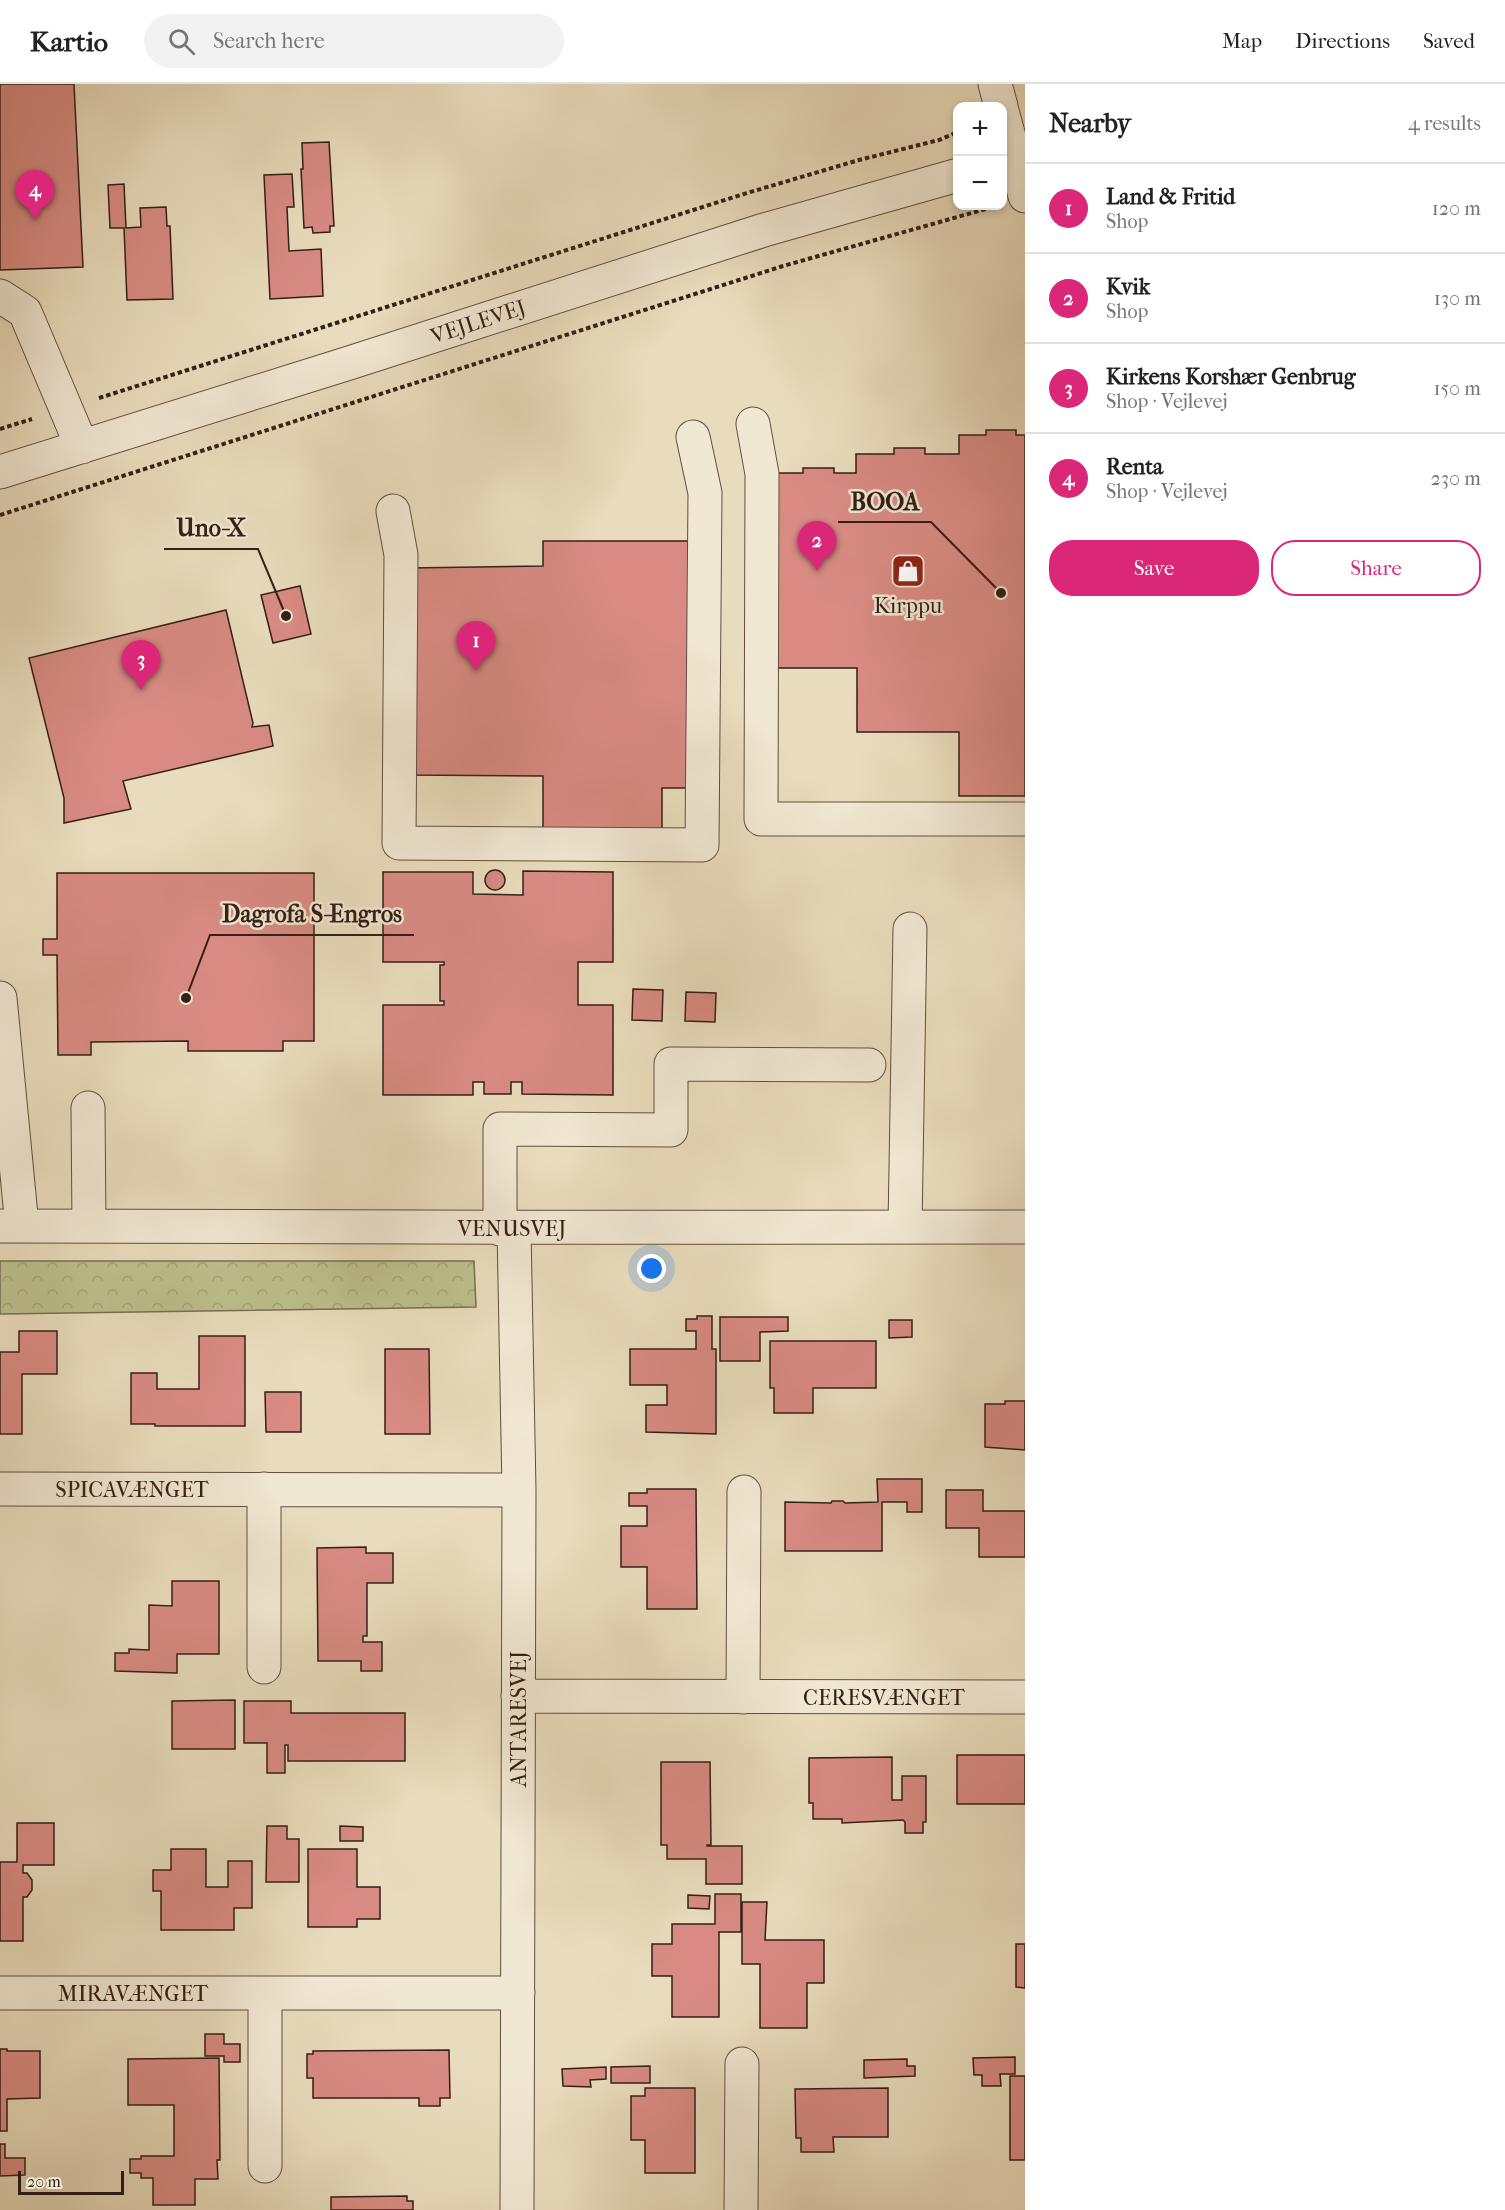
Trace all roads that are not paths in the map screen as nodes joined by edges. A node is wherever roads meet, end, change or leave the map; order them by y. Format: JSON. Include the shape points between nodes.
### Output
{"nodes":[{"id":1,"x":995,"y":84,"type":"edge"},
{"id":2,"x":1000,"y":102,"type":"edge"},
{"id":3,"x":1007,"y":130,"type":"edge"},
{"id":4,"x":1015,"y":160,"type":"edge"},
{"id":5,"x":953,"y":176,"type":"edge"},
{"id":6,"x":1025,"y":196,"type":"edge"},
{"id":7,"x":0,"y":296,"type":"edge"},
{"id":8,"x":753,"y":424,"type":"dead end"},
{"id":9,"x":693,"y":437,"type":"dead end"},
{"id":10,"x":82,"y":447,"type":"junction"},
{"id":11,"x":0,"y":472,"type":"edge"},
{"id":12,"x":393,"y":511,"type":"dead end"},
{"id":13,"x":1025,"y":819,"type":"edge"},
{"id":14,"x":910,"y":930,"type":"dead end"},
{"id":15,"x":0,"y":998,"type":"edge"},
{"id":16,"x":868,"y":1065,"type":"dead end"},
{"id":17,"x":88,"y":1108,"type":"dead end"},
{"id":18,"x":11,"y":1226,"type":"edge"},
{"id":19,"x":89,"y":1226,"type":"junction"},
{"id":20,"x":905,"y":1227,"type":"junction"},
{"id":21,"x":1025,"y":1227,"type":"edge"},
{"id":22,"x":507,"y":1229,"type":"junction"},
{"id":23,"x":0,"y":1489,"type":"edge"},
{"id":24,"x":264,"y":1489,"type":"junction"},
{"id":25,"x":519,"y":1490,"type":"junction"},
{"id":26,"x":744,"y":1492,"type":"dead end"},
{"id":27,"x":264,"y":1667,"type":"dead end"},
{"id":28,"x":518,"y":1696,"type":"junction"},
{"id":29,"x":743,"y":1697,"type":"junction"},
{"id":30,"x":1025,"y":1697,"type":"edge"},
{"id":31,"x":0,"y":1993,"type":"edge"},
{"id":32,"x":265,"y":1993,"type":"junction"},
{"id":33,"x":518,"y":1993,"type":"junction"},
{"id":34,"x":742,"y":2064,"type":"dead end"},
{"id":35,"x":265,"y":2166,"type":"dead end"},
{"id":36,"x":517,"y":2210,"type":"edge"},
{"id":37,"x":741,"y":2210,"type":"edge"}],
"edges":[{"from":1,"to":2,"type":"street"},
{"from":3,"to":4,"type":"street"},
{"from":4,"to":6,"type":"street"},
{"from":5,"to":10,"type":"street","name":"VEJLEVEJ","via":[[764,230]]},
{"from":7,"to":10,"type":"street","via":[[25,312]]},
{"from":8,"to":13,"type":"street","via":[[762,474],[761,819]]},
{"from":9,"to":12,"type":"street","via":[[705,493],[702,845],[399,843],[401,555]]},
{"from":10,"to":11,"type":"street","name":"VEJLEVEJ"},
{"from":14,"to":20,"type":"street"},
{"from":15,"to":18,"type":"street"},
{"from":16,"to":22,"type":"street","name":"ANTARESVEJ","via":[[671,1064],[671,1130],[500,1129]]},
{"from":17,"to":19,"type":"street"},
{"from":18,"to":19,"type":"street","name":"VENUSVEJ"},
{"from":19,"to":22,"type":"street","name":"VENUSVEJ"},
{"from":20,"to":21,"type":"street","name":"VENUSVEJ"},
{"from":20,"to":22,"type":"street","name":"VENUSVEJ"},
{"from":22,"to":25,"type":"street","name":"ANTARESVEJ"},
{"from":23,"to":24,"type":"street","name":"SPICAVÆNGET"},
{"from":24,"to":25,"type":"street","name":"SPICAVÆNGET"},
{"from":24,"to":27,"type":"street"},
{"from":25,"to":28,"type":"street","name":"ANTARESVEJ"},
{"from":26,"to":29,"type":"street"},
{"from":28,"to":29,"type":"street","name":"CERESVÆNGET"},
{"from":28,"to":33,"type":"street","name":"ANTARESVEJ"},
{"from":29,"to":30,"type":"street","name":"CERESVÆNGET"},
{"from":31,"to":32,"type":"street","name":"MIRAVÆNGET"},
{"from":32,"to":33,"type":"street","name":"MIRAVÆNGET"},
{"from":32,"to":35,"type":"street"},
{"from":33,"to":36,"type":"street","name":"ANTARESVEJ"},
{"from":34,"to":37,"type":"street"}]}
